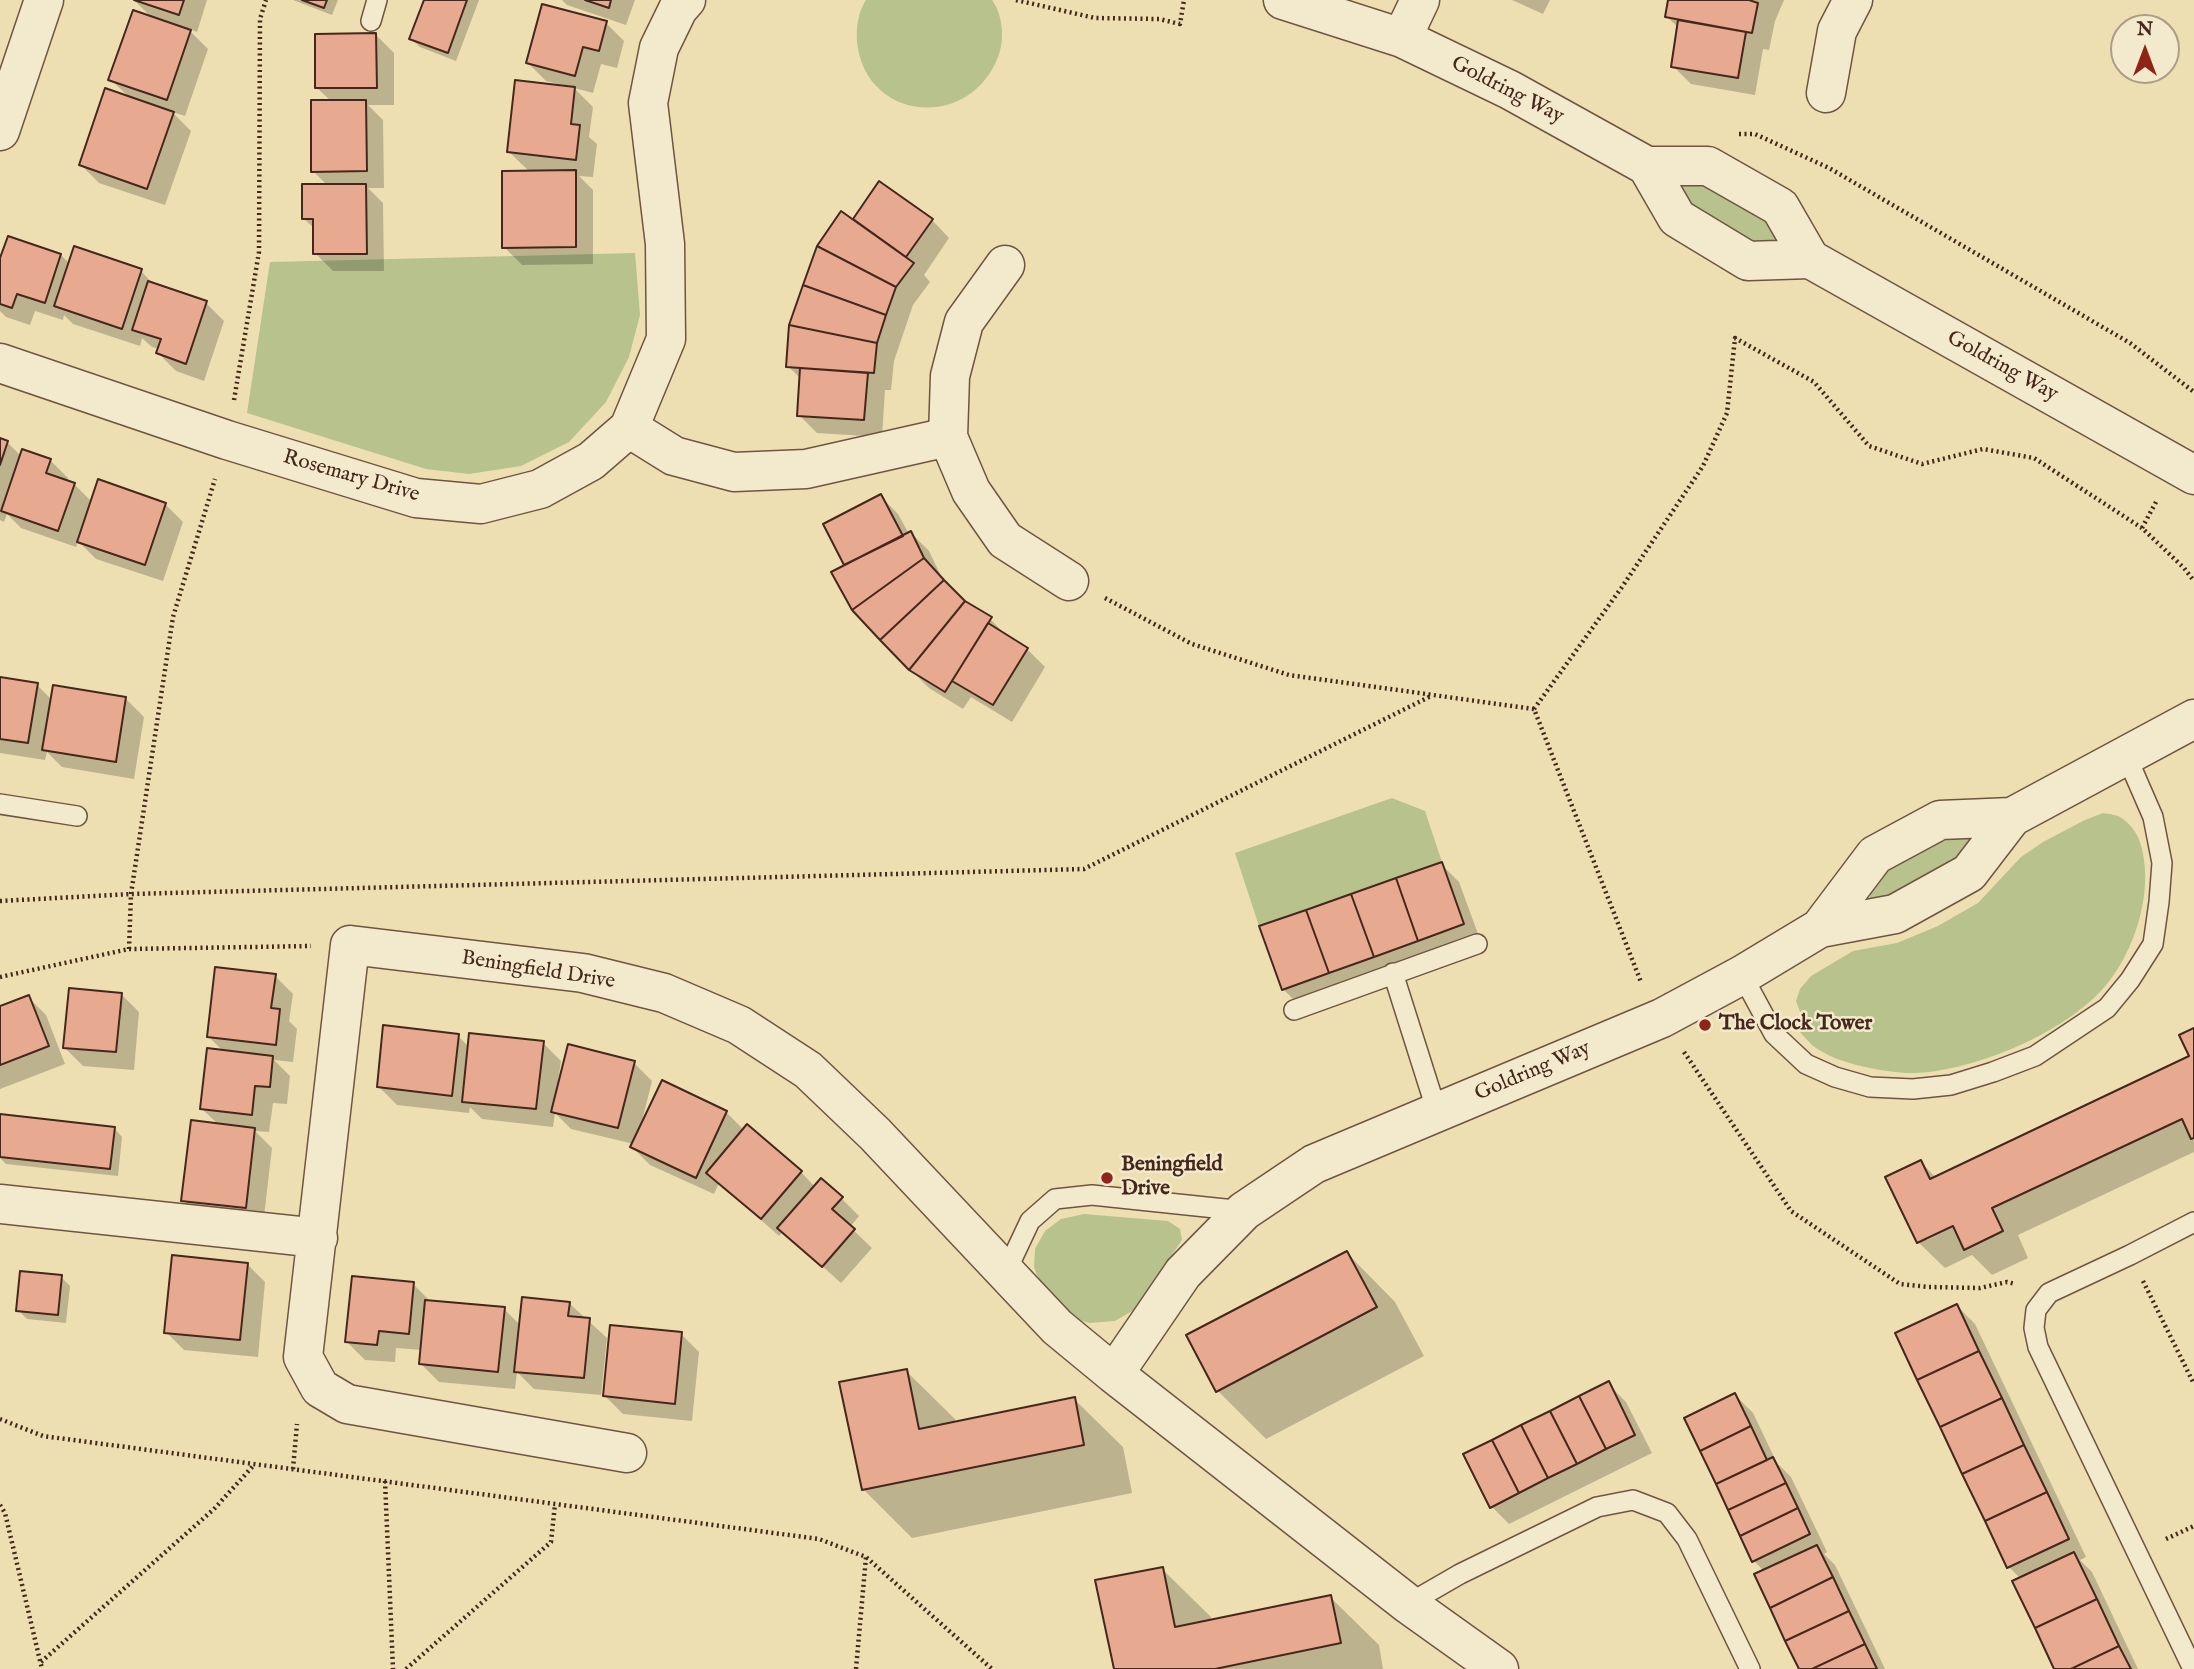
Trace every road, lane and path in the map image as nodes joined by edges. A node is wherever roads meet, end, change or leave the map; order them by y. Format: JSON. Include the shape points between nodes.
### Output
{"nodes":[{"id":1,"x":44,"y":0,"type":"edge"},
{"id":2,"x":266,"y":0,"type":"edge"},
{"id":3,"x":377,"y":0,"type":"edge"},
{"id":4,"x":686,"y":0,"type":"edge"},
{"id":5,"x":1016,"y":0,"type":"edge"},
{"id":6,"x":1184,"y":0,"type":"edge"},
{"id":7,"x":1283,"y":0,"type":"edge"},
{"id":8,"x":1420,"y":0,"type":"edge"},
{"id":9,"x":1853,"y":0,"type":"edge"},
{"id":10,"x":371,"y":21,"type":"dead end"},
{"id":11,"x":1402,"y":38,"type":"junction"},
{"id":12,"x":1826,"y":93,"type":"dead end"},
{"id":13,"x":0,"y":131,"type":"edge"},
{"id":14,"x":1647,"y":166,"type":"junction"},
{"id":15,"x":1810,"y":259,"type":"junction"},
{"id":16,"x":1005,"y":265,"type":"dead end"},
{"id":17,"x":0,"y":363,"type":"edge"},
{"id":18,"x":629,"y":428,"type":"junction"},
{"id":19,"x":948,"y":436,"type":"junction"},
{"id":20,"x":227,"y":440,"type":"junction"},
{"id":21,"x":2185,"y":470,"type":"edge"},
{"id":22,"x":2142,"y":528,"type":"junction"},
{"id":23,"x":1069,"y":581,"type":"joint"},
{"id":24,"x":2194,"y":581,"type":"edge"},
{"id":25,"x":1431,"y":696,"type":"junction"},
{"id":26,"x":1534,"y":709,"type":"junction"},
{"id":27,"x":2194,"y":719,"type":"edge"},
{"id":28,"x":2126,"y":755,"type":"junction"},
{"id":29,"x":0,"y":804,"type":"edge"},
{"id":30,"x":77,"y":816,"type":"dead end"},
{"id":31,"x":2012,"y":817,"type":"junction"},
{"id":32,"x":131,"y":894,"type":"junction"},
{"id":33,"x":0,"y":901,"type":"edge"},
{"id":34,"x":1820,"y":928,"type":"junction"},
{"id":35,"x":1477,"y":944,"type":"dead end"},
{"id":36,"x":350,"y":945,"type":"junction"},
{"id":37,"x":129,"y":948,"type":"junction"},
{"id":38,"x":1393,"y":974,"type":"junction"},
{"id":39,"x":1742,"y":975,"type":"junction"},
{"id":40,"x":0,"y":977,"type":"edge"},
{"id":41,"x":1294,"y":1010,"type":"dead end"},
{"id":42,"x":1662,"y":1018,"type":"junction"},
{"id":43,"x":1437,"y":1112,"type":"junction"},
{"id":44,"x":0,"y":1205,"type":"edge"},
{"id":45,"x":1244,"y":1211,"type":"junction"},
{"id":46,"x":2194,"y":1222,"type":"edge"},
{"id":47,"x":317,"y":1238,"type":"junction"},
{"id":48,"x":2130,"y":1255,"type":"junction"},
{"id":49,"x":1005,"y":1274,"type":"junction"},
{"id":50,"x":2049,"y":1293,"type":"junction"},
{"id":51,"x":1114,"y":1374,"type":"junction"},
{"id":52,"x":2194,"y":1384,"type":"edge"},
{"id":53,"x":0,"y":1419,"type":"edge"},
{"id":54,"x":627,"y":1453,"type":"dead end"},
{"id":55,"x":255,"y":1464,"type":"junction"},
{"id":56,"x":385,"y":1481,"type":"junction"},
{"id":57,"x":555,"y":1504,"type":"junction"},
{"id":58,"x":0,"y":1505,"type":"edge"},
{"id":59,"x":866,"y":1557,"type":"junction"},
{"id":60,"x":1408,"y":1604,"type":"junction"},
{"id":61,"x":41,"y":1662,"type":"junction"},
{"id":62,"x":43,"y":1669,"type":"edge"},
{"id":63,"x":393,"y":1669,"type":"edge"},
{"id":64,"x":406,"y":1669,"type":"edge"},
{"id":65,"x":856,"y":1669,"type":"edge"},
{"id":66,"x":992,"y":1669,"type":"edge"},
{"id":67,"x":1499,"y":1669,"type":"edge"},
{"id":68,"x":1750,"y":1669,"type":"edge"},
{"id":69,"x":2193,"y":1669,"type":"edge"}],
"edges":[{"from":1,"to":13,"type":"street"},
{"from":2,"to":20,"type":"path","via":[[260,19],[259,252]]},
{"from":3,"to":10,"type":"lane"},
{"from":4,"to":18,"type":"street","name":"Rosemary Drive","via":[[659,48],[648,103],[665,244],[666,339]]},
{"from":5,"to":6,"type":"path","via":[[1095,18],[1159,19],[1180,24]]},
{"from":7,"to":11,"type":"street","name":"Goldring Way"},
{"from":8,"to":11,"type":"street"},
{"from":9,"to":12,"type":"street","via":[[1837,31]]},
{"from":11,"to":14,"type":"street","name":"Goldring Way","via":[[1510,90]]},
{"from":14,"to":15,"type":"street","name":"Goldring Way","via":[[1708,166],[1780,207]]},
{"from":14,"to":15,"type":"street","via":[[1677,218],[1748,261]]},
{"from":15,"to":21,"type":"street","name":"Goldring Way"},
{"from":16,"to":19,"type":"street","via":[[964,322],[950,376]]},
{"from":17,"to":20,"type":"street","name":"Rosemary Drive"},
{"from":18,"to":19,"type":"street","via":[[674,456],[734,472],[806,469]]},
{"from":18,"to":20,"type":"street","name":"Rosemary Drive","via":[[591,461],[540,489],[481,504],[416,498]]},
{"from":19,"to":23,"type":"street","via":[[971,491],[1005,540]]},
{"from":20,"to":32,"type":"path","via":[[173,617]]},
{"from":21,"to":22,"type":"path"},
{"from":22,"to":24,"type":"path"},
{"from":22,"to":26,"type":"path","via":[[2034,458],[1983,449],[1922,464],[1869,446],[1814,382],[1735,338],[1727,413],[1703,466]]},
{"from":23,"to":25,"type":"path","via":[[1192,644],[1289,675]]},
{"from":25,"to":26,"type":"path"},
{"from":25,"to":32,"type":"path","via":[[1084,869]]},
{"from":26,"to":42,"type":"path","via":[[1643,987]]},
{"from":27,"to":28,"type":"street","name":"Goldring Way"},
{"from":28,"to":31,"type":"street","name":"Goldring Way"},
{"from":28,"to":39,"type":"lane","via":[[2153,817],[2162,863],[2152,944],[2106,1008],[2035,1056],[1951,1085],[1870,1087],[1806,1064],[1774,1034]]},
{"from":29,"to":30,"type":"lane"},
{"from":31,"to":34,"type":"street","name":"Goldring Way","via":[[1969,873],[1895,914]]},
{"from":31,"to":34,"type":"street","name":"Goldring Way","via":[[1940,820],[1875,855]]},
{"from":32,"to":33,"type":"path"},
{"from":32,"to":37,"type":"path"},
{"from":34,"to":39,"type":"street","name":"Goldring Way"},
{"from":35,"to":38,"type":"lane"},
{"from":36,"to":37,"type":"path"},
{"from":36,"to":47,"type":"street"},
{"from":36,"to":49,"type":"street","name":"Beningfield Drive","via":[[583,974],[664,993],[739,1026],[808,1070],[875,1134]]},
{"from":37,"to":40,"type":"path"},
{"from":38,"to":41,"type":"lane"},
{"from":38,"to":43,"type":"lane"},
{"from":39,"to":42,"type":"street","name":"Goldring Way"},
{"from":42,"to":43,"type":"street","name":"Goldring Way"},
{"from":42,"to":50,"type":"path","via":[[1791,1211],[1900,1284],[1980,1288],[2007,1282]]},
{"from":43,"to":45,"type":"street","name":"Goldring Way","via":[[1314,1164]]},
{"from":44,"to":47,"type":"street"},
{"from":45,"to":49,"type":"lane","via":[[1091,1195],[1055,1199],[1030,1221]]},
{"from":45,"to":51,"type":"street","name":"Goldring Way","via":[[1184,1273]]},
{"from":46,"to":48,"type":"lane"},
{"from":47,"to":54,"type":"street","via":[[303,1357],[320,1388],[347,1404]]},
{"from":48,"to":50,"type":"lane"},
{"from":48,"to":52,"type":"path"},
{"from":49,"to":51,"type":"street","name":"Beningfield Drive","via":[[1057,1327]]},
{"from":50,"to":69,"type":"lane","via":[[2036,1310],[2038,1347]]},
{"from":51,"to":60,"type":"street","name":"Beningfield Drive"},
{"from":53,"to":55,"type":"path","via":[[43,1436]]},
{"from":55,"to":56,"type":"path"},
{"from":55,"to":61,"type":"path","via":[[214,1509]]},
{"from":56,"to":57,"type":"path"},
{"from":56,"to":63,"type":"path"},
{"from":57,"to":59,"type":"path","via":[[819,1539]]},
{"from":57,"to":64,"type":"path","via":[[551,1542]]},
{"from":58,"to":61,"type":"path"},
{"from":59,"to":65,"type":"path"},
{"from":59,"to":66,"type":"path"},
{"from":60,"to":67,"type":"street","name":"Beningfield Drive"},
{"from":60,"to":68,"type":"lane","via":[[1597,1507],[1633,1500],[1667,1513],[1687,1539]]},
{"from":61,"to":62,"type":"path"}]}
